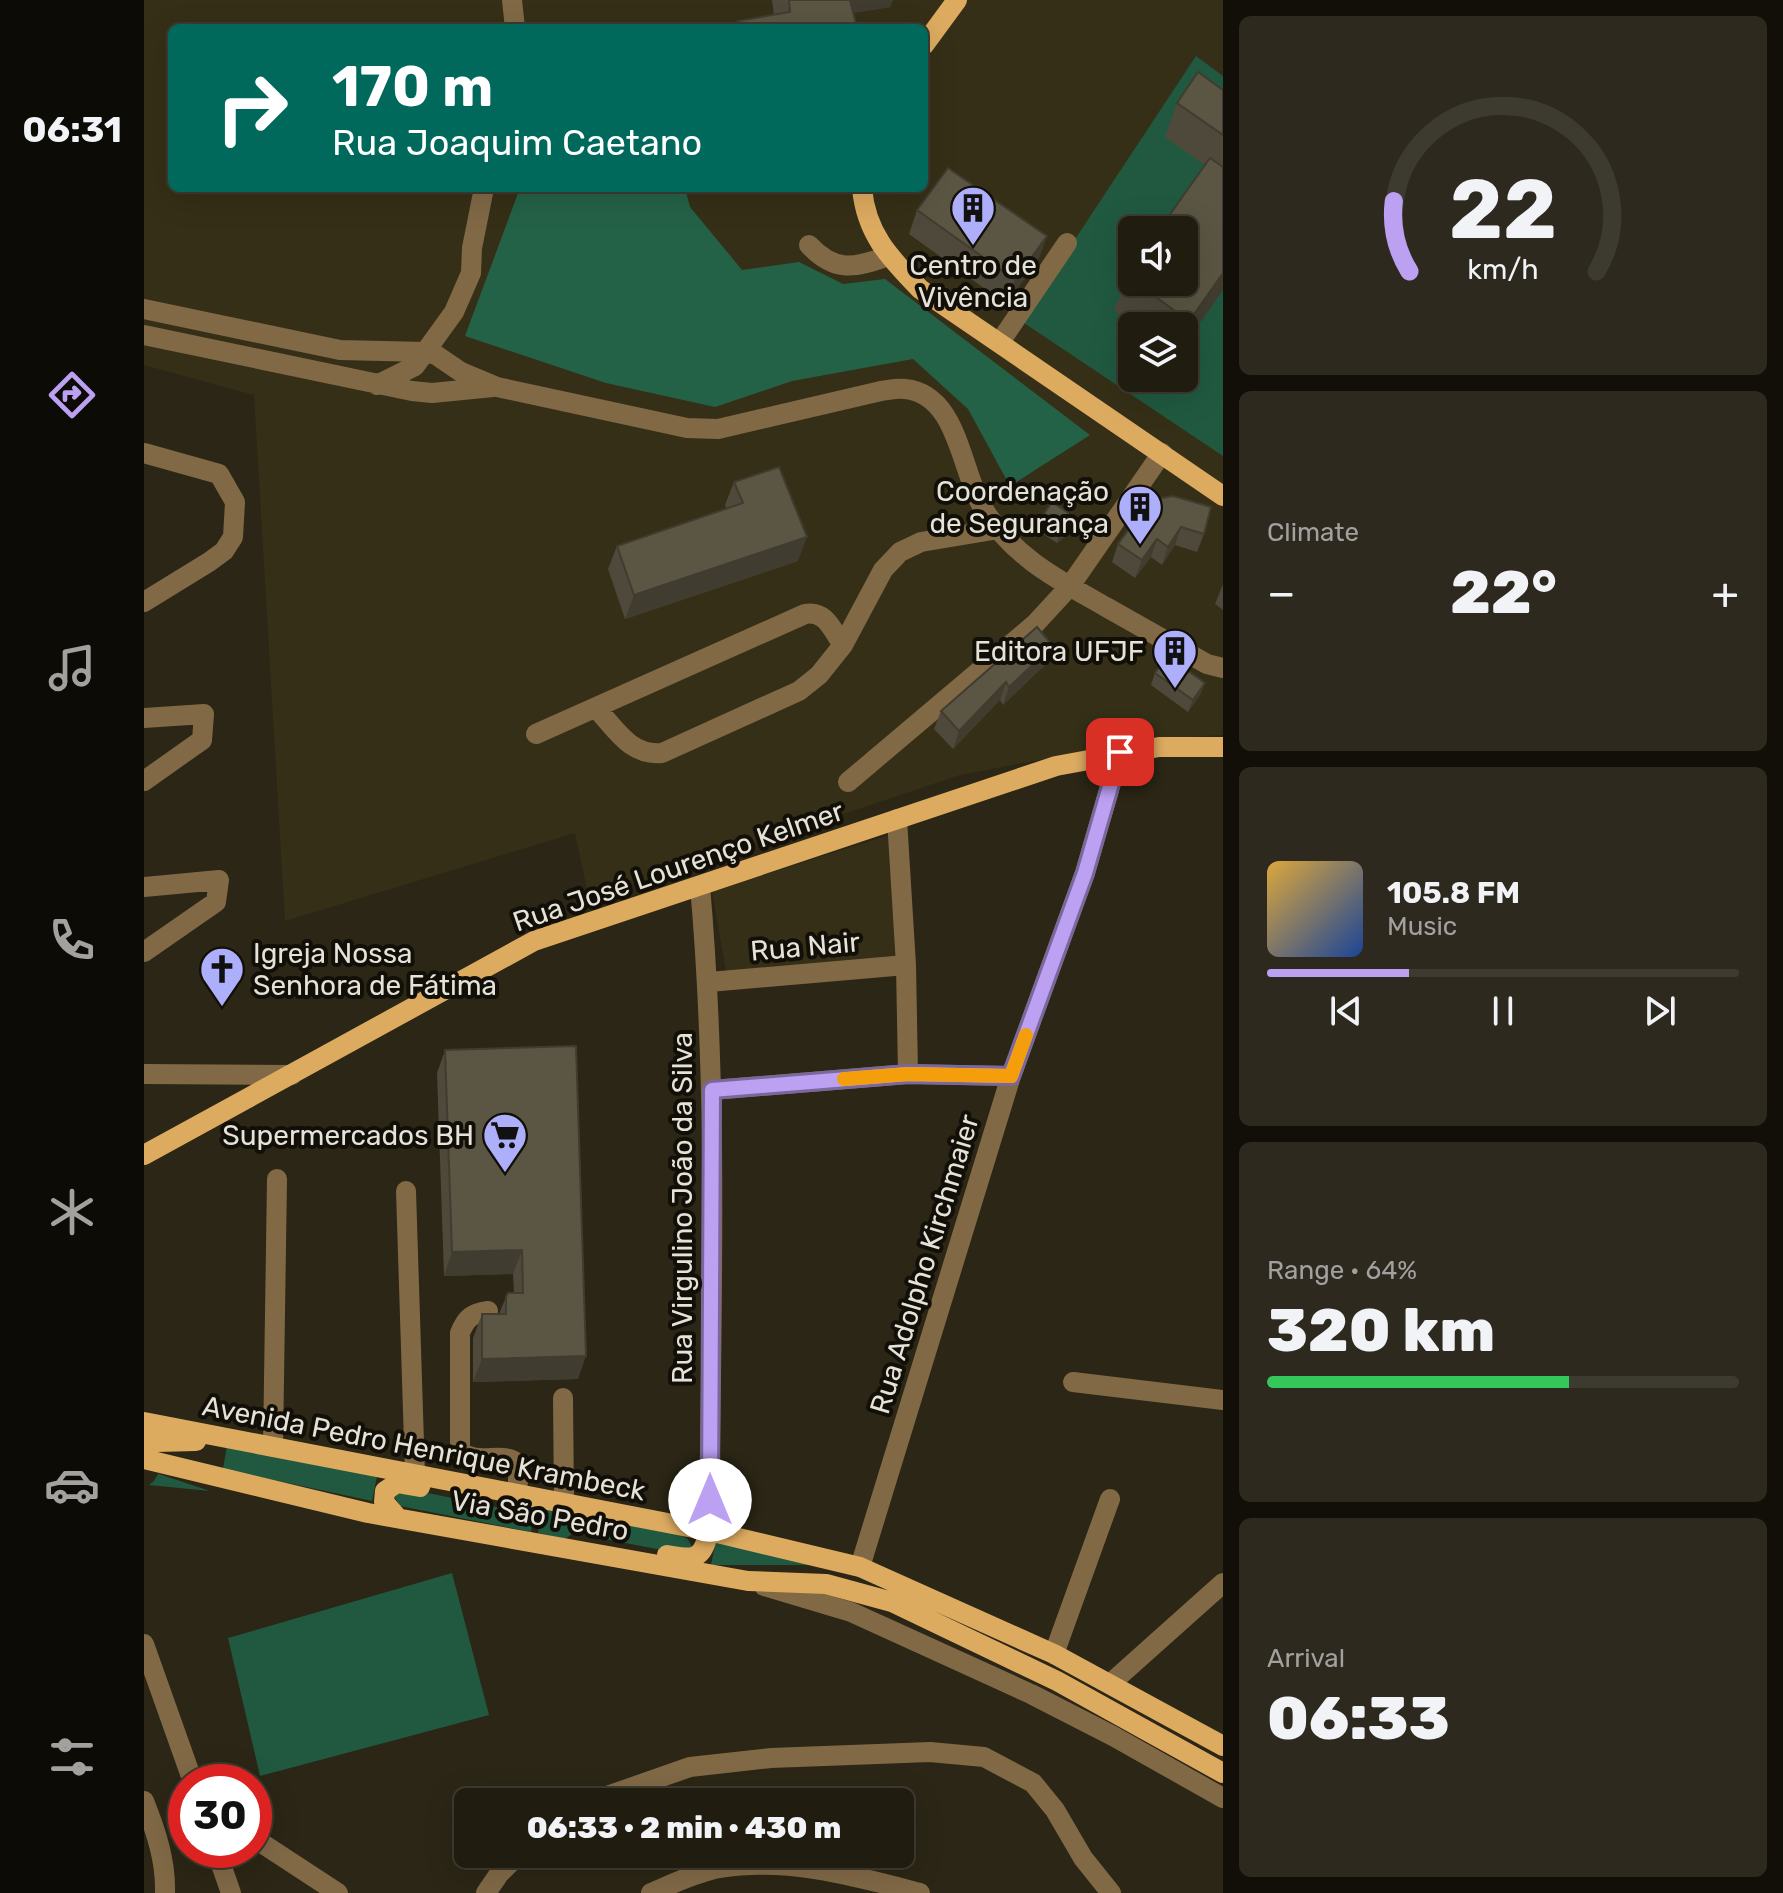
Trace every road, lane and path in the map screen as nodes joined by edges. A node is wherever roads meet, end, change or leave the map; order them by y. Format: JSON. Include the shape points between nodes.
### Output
{"nodes":[{"id":1,"x":512,"y":0,"type":"edge"},
{"id":2,"x":957,"y":0,"type":"edge"},
{"id":3,"x":515,"y":24,"type":"edge"},
{"id":4,"x":928,"y":40,"type":"edge"},
{"id":5,"x":483,"y":192,"type":"edge"},
{"id":6,"x":863,"y":192,"type":"edge"},
{"id":7,"x":1067,"y":243,"type":"dead end"},
{"id":8,"x":809,"y":245,"type":"dead end"},
{"id":9,"x":888,"y":256,"type":"junction"},
{"id":10,"x":144,"y":309,"type":"edge"},
{"id":11,"x":144,"y":335,"type":"edge"},
{"id":12,"x":269,"y":335,"type":"junction"},
{"id":13,"x":1000,"y":342,"type":"junction"},
{"id":14,"x":426,"y":352,"type":"junction"},
{"id":15,"x":262,"y":360,"type":"junction"},
{"id":16,"x":377,"y":385,"type":"junction"},
{"id":17,"x":497,"y":387,"type":"junction"},
{"id":18,"x":144,"y":453,"type":"edge"},
{"id":19,"x":1162,"y":453,"type":"junction"},
{"id":20,"x":1223,"y":496,"type":"edge"},
{"id":21,"x":999,"y":529,"type":"junction"},
{"id":22,"x":1070,"y":586,"type":"junction"},
{"id":23,"x":144,"y":602,"type":"edge"},
{"id":24,"x":843,"y":645,"type":"junction"},
{"id":25,"x":1223,"y":668,"type":"edge"},
{"id":26,"x":596,"y":708,"type":"junction"},
{"id":27,"x":144,"y":718,"type":"edge"},
{"id":28,"x":536,"y":734,"type":"dead end"},
{"id":29,"x":1223,"y":747,"type":"edge"},
{"id":30,"x":1123,"y":752,"type":"junction"},
{"id":31,"x":1223,"y":760,"type":"edge"},
{"id":32,"x":144,"y":781,"type":"edge"},
{"id":33,"x":848,"y":782,"type":"dead end"},
{"id":34,"x":897,"y":819,"type":"junction"},
{"id":35,"x":700,"y":886,"type":"junction"},
{"id":36,"x":144,"y":887,"type":"edge"},
{"id":37,"x":144,"y":952,"type":"edge"},
{"id":38,"x":906,"y":965,"type":"junction"},
{"id":39,"x":709,"y":982,"type":"junction"},
{"id":40,"x":144,"y":1074,"type":"edge"},
{"id":41,"x":908,"y":1074,"type":"junction"},
{"id":42,"x":292,"y":1075,"type":"junction"},
{"id":43,"x":1011,"y":1076,"type":"junction"},
{"id":44,"x":712,"y":1090,"type":"junction"},
{"id":45,"x":144,"y":1155,"type":"edge"},
{"id":46,"x":277,"y":1179,"type":"dead end"},
{"id":47,"x":406,"y":1191,"type":"dead end"},
{"id":48,"x":488,"y":1311,"type":"edge"},
{"id":49,"x":1073,"y":1382,"type":"dead end"},
{"id":50,"x":563,"y":1398,"type":"dead end"},
{"id":51,"x":1223,"y":1400,"type":"edge"},
{"id":52,"x":144,"y":1422,"type":"edge"},
{"id":53,"x":220,"y":1437,"type":"junction"},
{"id":54,"x":144,"y":1439,"type":"edge"},
{"id":55,"x":273,"y":1447,"type":"junction"},
{"id":56,"x":148,"y":1464,"type":"edge"},
{"id":57,"x":415,"y":1474,"type":"junction"},
{"id":58,"x":517,"y":1495,"type":"junction"},
{"id":59,"x":1110,"y":1499,"type":"dead end"},
{"id":60,"x":564,"y":1503,"type":"junction"},
{"id":61,"x":398,"y":1518,"type":"junction"},
{"id":62,"x":709,"y":1531,"type":"junction"},
{"id":63,"x":566,"y":1549,"type":"junction"},
{"id":64,"x":860,"y":1567,"type":"junction"},
{"id":65,"x":748,"y":1581,"type":"junction"},
{"id":66,"x":1223,"y":1583,"type":"edge"},
{"id":67,"x":144,"y":1644,"type":"edge"},
{"id":68,"x":1054,"y":1654,"type":"junction"},
{"id":69,"x":1110,"y":1684,"type":"junction"},
{"id":70,"x":1223,"y":1746,"type":"edge"},
{"id":71,"x":187,"y":1764,"type":"edge"},
{"id":72,"x":1223,"y":1773,"type":"edge"},
{"id":73,"x":630,"y":1788,"type":"edge"},
{"id":74,"x":1223,"y":1798,"type":"edge"},
{"id":75,"x":144,"y":1801,"type":"edge"},
{"id":76,"x":272,"y":1850,"type":"edge"},
{"id":77,"x":222,"y":1868,"type":"edge"},
{"id":78,"x":505,"y":1868,"type":"edge"},
{"id":79,"x":165,"y":1893,"type":"edge"},
{"id":80,"x":231,"y":1893,"type":"edge"},
{"id":81,"x":338,"y":1893,"type":"edge"},
{"id":82,"x":486,"y":1893,"type":"edge"},
{"id":83,"x":651,"y":1893,"type":"edge"},
{"id":84,"x":920,"y":1893,"type":"edge"},
{"id":85,"x":1111,"y":1893,"type":"edge"}],
"edges":[{"from":1,"to":3,"type":"street"},
{"from":2,"to":4,"type":"main road"},
{"from":5,"to":14,"type":"street","via":[[471,273]]},
{"from":6,"to":9,"type":"main road","via":[[872,229]]},
{"from":7,"to":13,"type":"street"},
{"from":8,"to":9,"type":"street","via":[[822,259],[840,266],[861,266]]},
{"from":9,"to":13,"type":"main road","via":[[920,289]]},
{"from":10,"to":12,"type":"street"},
{"from":11,"to":15,"type":"street"},
{"from":12,"to":14,"type":"street","via":[[340,350]]},
{"from":12,"to":15,"type":"street"},
{"from":13,"to":19,"type":"main road"},
{"from":14,"to":16,"type":"street","via":[[415,366]]},
{"from":14,"to":17,"type":"street"},
{"from":15,"to":16,"type":"street"},
{"from":16,"to":17,"type":"street","via":[[432,393]]},
{"from":17,"to":21,"type":"street","via":[[701,429],[754,422],[881,391],[926,394],[941,409],[969,480]]},
{"from":18,"to":23,"type":"street","via":[[219,474],[235,502],[233,537],[224,551]]},
{"from":19,"to":20,"type":"main road"},
{"from":19,"to":22,"type":"street"},
{"from":21,"to":22,"type":"street","via":[[1021,555]]},
{"from":21,"to":24,"type":"street","via":[[921,542],[900,552],[883,570]]},
{"from":22,"to":25,"type":"street","via":[[1207,664]]},
{"from":22,"to":33,"type":"street","via":[[1035,624]]},
{"from":24,"to":26,"type":"street","via":[[824,617],[805,614]]},
{"from":24,"to":26,"type":"street","via":[[799,691],[662,753],[646,755],[633,748]]},
{"from":26,"to":28,"type":"street"},
{"from":27,"to":32,"type":"street","via":[[204,714],[202,740]]},
{"from":29,"to":30,"type":"main road","name":"Rua José Lourenço Kelmer"},
{"from":30,"to":31,"type":"main road","name":"Rua José Lourenço Kelmer","via":[[1160,759]]},
{"from":30,"to":34,"type":"main road","name":"Rua José Lourenço Kelmer","via":[[1056,766]]},
{"from":30,"to":43,"type":"street","name":"Rua Adolpho Kirchmaier"},
{"from":34,"to":35,"type":"main road","name":"Rua José Lourenço Kelmer"},
{"from":34,"to":38,"type":"street"},
{"from":35,"to":39,"type":"street","name":"Rua Virgulino João da Silva"},
{"from":35,"to":42,"type":"main road","name":"Rua José Lourenço Kelmer","via":[[534,941]]},
{"from":36,"to":37,"type":"street","via":[[219,880],[216,902]]},
{"from":38,"to":39,"type":"street","name":"Rua Nair"},
{"from":38,"to":41,"type":"street"},
{"from":39,"to":44,"type":"street","name":"Rua Virgulino João da Silva"},
{"from":40,"to":42,"type":"street"},
{"from":41,"to":43,"type":"street"},
{"from":41,"to":44,"type":"street"},
{"from":42,"to":45,"type":"main road","name":"Rua José Lourenço Kelmer"},
{"from":43,"to":64,"type":"street","name":"Rua Adolpho Kirchmaier"},
{"from":44,"to":62,"type":"street","name":"Rua Virgulino João da Silva"},
{"from":46,"to":55,"type":"street"},
{"from":47,"to":57,"type":"street"},
{"from":48,"to":58,"type":"street","via":[[471,1315],[460,1333],[460,1451],[487,1460],[512,1457],[519,1465]]},
{"from":49,"to":51,"type":"street"},
{"from":50,"to":60,"type":"street"},
{"from":52,"to":53,"type":"main road","name":"Avenida Pedro Henrique Krambeck"},
{"from":53,"to":54,"type":"main road","via":[[189,1442]]},
{"from":53,"to":55,"type":"main road","name":"Avenida Pedro Henrique Krambeck"},
{"from":55,"to":57,"type":"main road","name":"Avenida Pedro Henrique Krambeck"},
{"from":56,"to":61,"type":"main road","name":"Via São Pedro"},
{"from":57,"to":58,"type":"main road","name":"Avenida Pedro Henrique Krambeck"},
{"from":58,"to":60,"type":"main road","name":"Avenida Pedro Henrique Krambeck"},
{"from":58,"to":61,"type":"main road","via":[[508,1501],[397,1483],[385,1491],[384,1502]]},
{"from":59,"to":68,"type":"street"},
{"from":60,"to":62,"type":"main road","name":"Avenida Pedro Henrique Krambeck"},
{"from":61,"to":63,"type":"main road","name":"Via São Pedro"},
{"from":62,"to":63,"type":"main road","via":[[703,1552],[689,1559],[578,1541]]},
{"from":62,"to":64,"type":"main road","name":"Avenida Pedro Henrique Krambeck"},
{"from":63,"to":65,"type":"main road","name":"Via São Pedro"},
{"from":64,"to":68,"type":"main road","name":"Avenida Pedro Henrique Krambeck"},
{"from":65,"to":72,"type":"main road","name":"Via São Pedro","via":[[826,1584],[892,1602],[1057,1681]]},
{"from":65,"to":74,"type":"street","via":[[851,1612],[938,1651],[1113,1736]]},
{"from":66,"to":69,"type":"street"},
{"from":67,"to":71,"type":"street"},
{"from":68,"to":69,"type":"main road","name":"Avenida Pedro Henrique Krambeck"},
{"from":69,"to":70,"type":"main road","name":"Avenida Pedro Henrique Krambeck"},
{"from":73,"to":85,"type":"street","via":[[690,1767],[756,1759],[930,1752],[984,1757],[1033,1783]]},
{"from":75,"to":79,"type":"street","via":[[166,1871]]},
{"from":76,"to":81,"type":"street"},
{"from":77,"to":80,"type":"street"},
{"from":78,"to":82,"type":"street"},
{"from":83,"to":84,"type":"street","via":[[718,1868],[774,1864]]}]}
